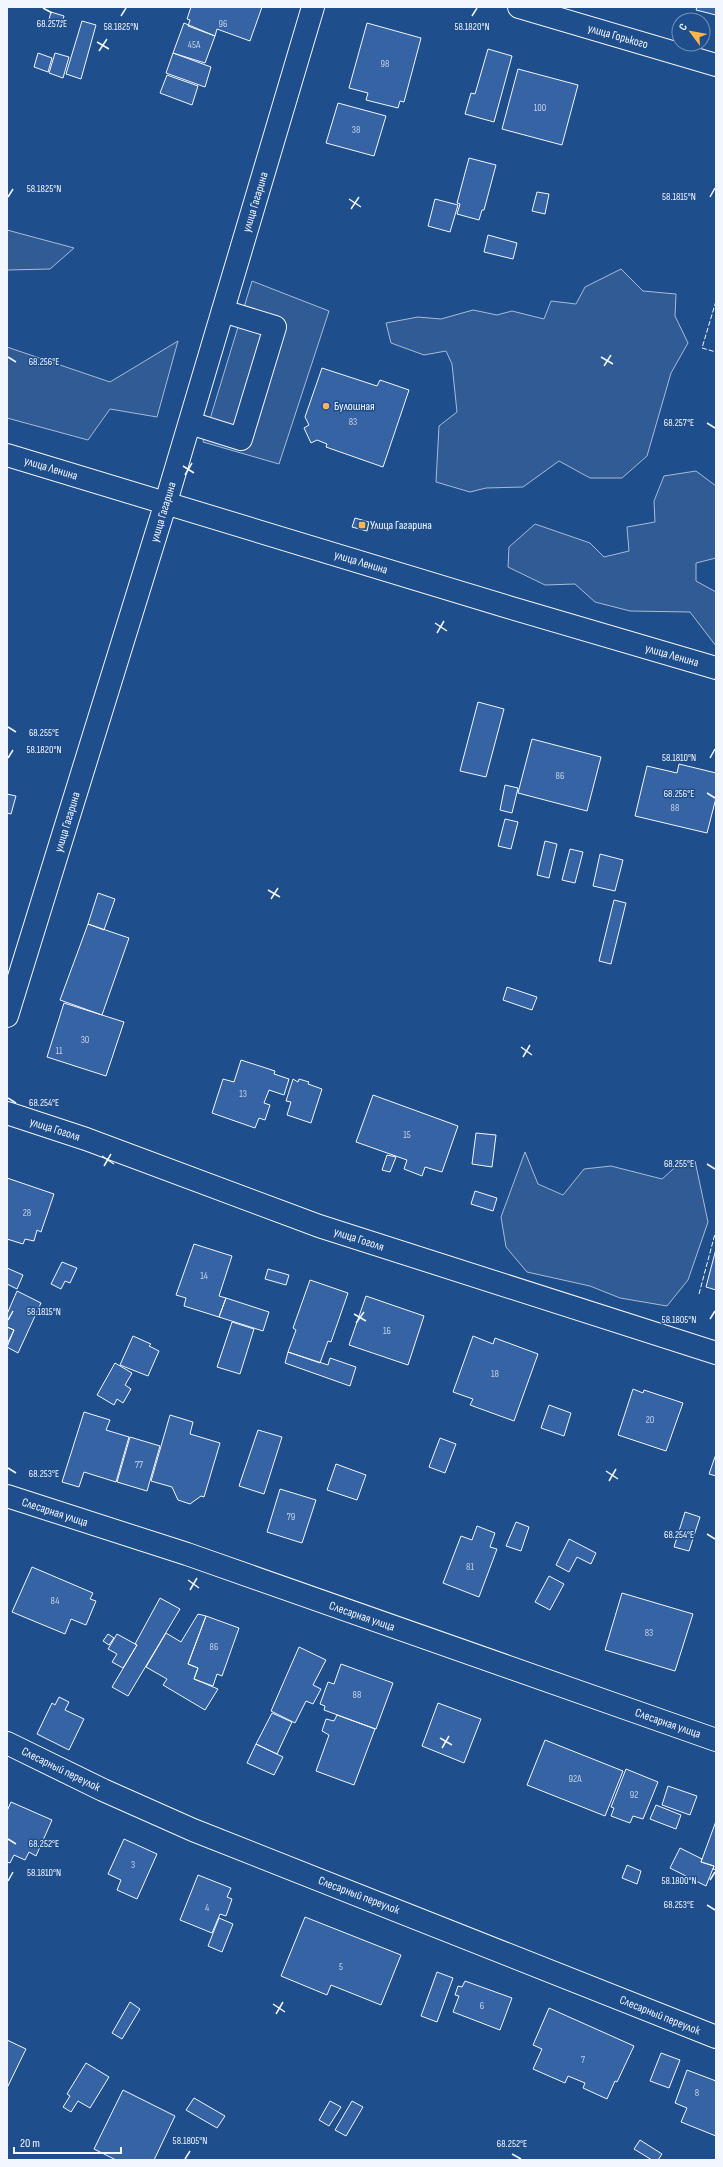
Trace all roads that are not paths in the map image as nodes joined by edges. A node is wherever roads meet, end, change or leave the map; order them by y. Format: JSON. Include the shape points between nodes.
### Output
{"nodes":[{"id":1,"x":313,"y":7,"type":"edge"},
{"id":2,"x":519,"y":7,"type":"edge"},
{"id":3,"x":716,"y":65,"type":"edge"},
{"id":4,"x":223,"y":311,"type":"junction"},
{"id":5,"x":190,"y":423,"type":"junction"},
{"id":6,"x":7,"y":455,"type":"edge"},
{"id":7,"x":166,"y":502,"type":"junction"},
{"id":8,"x":716,"y":668,"type":"edge"},
{"id":9,"x":7,"y":1016,"type":"edge"},
{"id":10,"x":7,"y":1113,"type":"edge"},
{"id":11,"x":716,"y":1353,"type":"edge"},
{"id":12,"x":7,"y":1496,"type":"edge"},
{"id":13,"x":716,"y":1740,"type":"edge"},
{"id":14,"x":7,"y":1743,"type":"edge"},
{"id":15,"x":716,"y":2037,"type":"edge"}],
"edges":[{"from":1,"to":4,"type":"street","name":"улица Гагарина"},
{"from":2,"to":3,"type":"street","name":"улица Горького"},
{"from":4,"to":5,"type":"street","name":"улица Гагарина"},
{"from":4,"to":5,"type":"street","via":[[275,328],[241,439]]},
{"from":5,"to":7,"type":"street","name":"улица Гагарина"},
{"from":6,"to":7,"type":"street","name":"улица Ленина"},
{"from":7,"to":8,"type":"street","name":"улица Ленина","via":[[515,610]]},
{"from":7,"to":9,"type":"street","name":"улица Гагарина"},
{"from":10,"to":11,"type":"street","name":"улица Гоголя","via":[[86,1139],[319,1226]]},
{"from":12,"to":13,"type":"street","name":"Слесарная улица","via":[[187,1554]]},
{"from":14,"to":15,"type":"street","name":"Слесарный переулок","via":[[193,1830]]}]}
